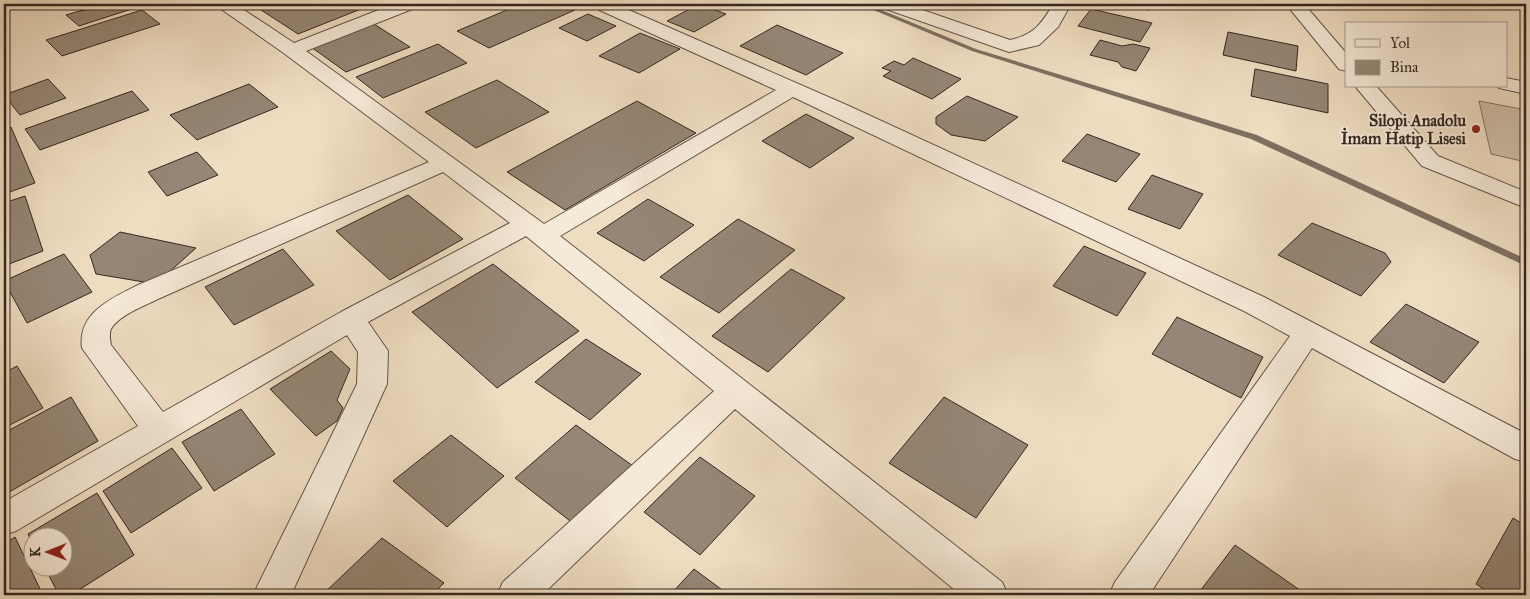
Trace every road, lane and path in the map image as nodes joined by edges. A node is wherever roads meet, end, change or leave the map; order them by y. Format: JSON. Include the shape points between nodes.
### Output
{"nodes":[{"id":1,"x":223,"y":4,"type":"edge"},
{"id":2,"x":409,"y":4,"type":"edge"},
{"id":3,"x":601,"y":4,"type":"edge"},
{"id":4,"x":889,"y":4,"type":"edge"},
{"id":5,"x":1062,"y":4,"type":"edge"},
{"id":6,"x":1295,"y":4,"type":"edge"},
{"id":7,"x":292,"y":50,"type":"junction"},
{"id":8,"x":1342,"y":57,"type":"edge"},
{"id":9,"x":1508,"y":84,"type":"edge"},
{"id":10,"x":1367,"y":88,"type":"edge"},
{"id":11,"x":1526,"y":88,"type":"edge"},
{"id":12,"x":792,"y":89,"type":"junction"},
{"id":13,"x":445,"y":163,"type":"junction"},
{"id":14,"x":1526,"y":202,"type":"edge"},
{"id":15,"x":535,"y":230,"type":"junction"},
{"id":16,"x":351,"y":318,"type":"junction"},
{"id":17,"x":1308,"y":332,"type":"junction"},
{"id":18,"x":734,"y":390,"type":"junction"},
{"id":19,"x":158,"y":430,"type":"junction"},
{"id":20,"x":1526,"y":449,"type":"edge"},
{"id":21,"x":4,"y":520,"type":"edge"},
{"id":22,"x":272,"y":595,"type":"edge"},
{"id":23,"x":516,"y":595,"type":"edge"},
{"id":24,"x":989,"y":595,"type":"edge"},
{"id":25,"x":1128,"y":595,"type":"edge"}],
"edges":[{"from":1,"to":7,"type":"street"},
{"from":2,"to":7,"type":"street"},
{"from":3,"to":12,"type":"street"},
{"from":4,"to":5,"type":"street","via":[[1009,46],[1032,40],[1052,23]]},
{"from":6,"to":8,"type":"street"},
{"from":7,"to":13,"type":"street"},
{"from":9,"to":11,"type":"street"},
{"from":10,"to":14,"type":"street","via":[[1430,161]]},
{"from":12,"to":15,"type":"street"},
{"from":12,"to":17,"type":"street"},
{"from":13,"to":15,"type":"street"},
{"from":13,"to":19,"type":"street","via":[[148,292],[102,321],[96,331],[97,348]]},
{"from":15,"to":16,"type":"street"},
{"from":15,"to":18,"type":"street"},
{"from":16,"to":19,"type":"street"},
{"from":16,"to":22,"type":"street","via":[[373,351],[372,384]]},
{"from":17,"to":20,"type":"street"},
{"from":17,"to":25,"type":"street"},
{"from":18,"to":23,"type":"street"},
{"from":18,"to":24,"type":"street"},
{"from":19,"to":21,"type":"street"}]}
